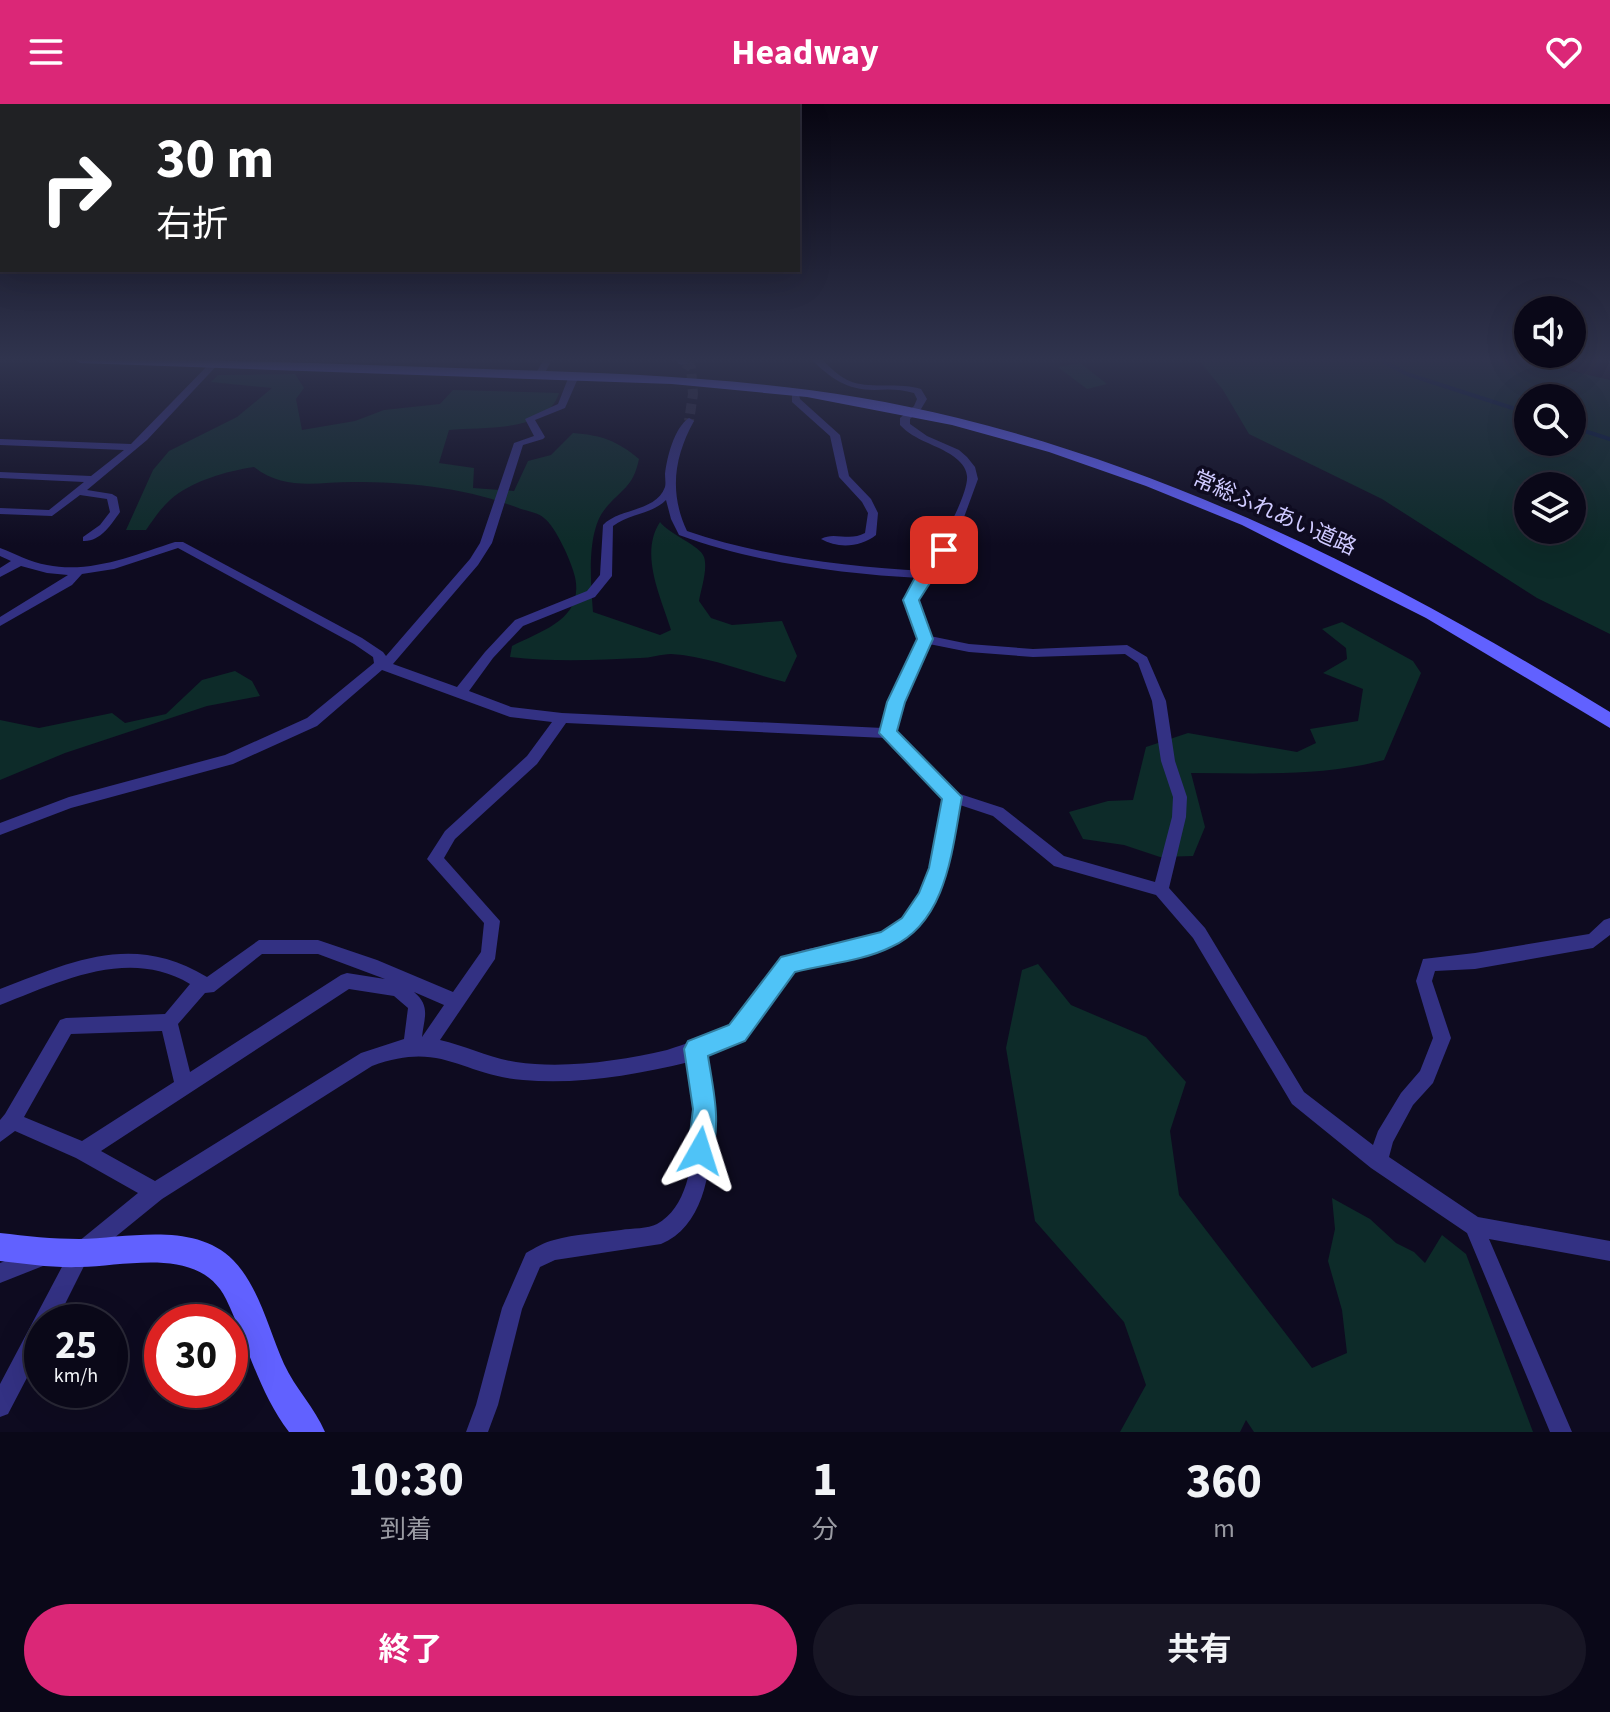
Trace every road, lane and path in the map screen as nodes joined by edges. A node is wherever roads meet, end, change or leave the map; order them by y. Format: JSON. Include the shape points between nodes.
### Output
{"nodes":[{"id":1,"x":159,"y":421,"type":"edge"},
{"id":2,"x":531,"y":421,"type":"edge"},
{"id":3,"x":689,"y":421,"type":"tunnel mouth"},
{"id":4,"x":819,"y":421,"type":"edge"},
{"id":5,"x":906,"y":421,"type":"edge"},
{"id":6,"x":946,"y":421,"type":"edge"},
{"id":7,"x":0,"y":442,"type":"edge"},
{"id":8,"x":134,"y":447,"type":"junction"},
{"id":9,"x":0,"y":475,"type":"edge"},
{"id":10,"x":96,"y":479,"type":"junction"},
{"id":11,"x":667,"y":490,"type":"junction"},
{"id":12,"x":80,"y":492,"type":"junction"},
{"id":13,"x":0,"y":511,"type":"edge"},
{"id":14,"x":87,"y":539,"type":"dead end"},
{"id":15,"x":827,"y":539,"type":"dead end"},
{"id":16,"x":0,"y":552,"type":"edge"},
{"id":17,"x":19,"y":562,"type":"junction"},
{"id":18,"x":78,"y":572,"type":"junction"},
{"id":19,"x":0,"y":573,"type":"edge"},
{"id":20,"x":924,"y":575,"type":"junction"},
{"id":21,"x":0,"y":622,"type":"edge"},
{"id":22,"x":925,"y":639,"type":"junction"},
{"id":23,"x":382,"y":665,"type":"junction"},
{"id":24,"x":461,"y":692,"type":"junction"},
{"id":25,"x":562,"y":718,"type":"junction"},
{"id":26,"x":1610,"y":721,"type":"edge"},
{"id":27,"x":888,"y":733,"type":"junction"},
{"id":28,"x":952,"y":797,"type":"junction"},
{"id":29,"x":0,"y":829,"type":"edge"},
{"id":30,"x":1161,"y":890,"type":"junction"},
{"id":31,"x":1610,"y":925,"type":"edge"},
{"id":32,"x":202,"y":983,"type":"junction"},
{"id":33,"x":0,"y":997,"type":"edge"},
{"id":34,"x":456,"y":1002,"type":"junction"},
{"id":35,"x":169,"y":1022,"type":"junction"},
{"id":36,"x":419,"y":1045,"type":"junction"},
{"id":37,"x":696,"y":1049,"type":"junction"},
{"id":38,"x":184,"y":1086,"type":"junction"},
{"id":39,"x":6,"y":1127,"type":"edge"},
{"id":40,"x":83,"y":1151,"type":"junction"},
{"id":41,"x":1378,"y":1161,"type":"junction"},
{"id":42,"x":155,"y":1192,"type":"junction"},
{"id":43,"x":1474,"y":1226,"type":"junction"},
{"id":44,"x":0,"y":1247,"type":"edge"},
{"id":45,"x":1610,"y":1251,"type":"edge"},
{"id":46,"x":68,"y":1252,"type":"junction"},
{"id":47,"x":0,"y":1273,"type":"edge"},
{"id":48,"x":51,"y":1304,"type":"edge"},
{"id":49,"x":24,"y":1361,"type":"edge"},
{"id":50,"x":0,"y":1406,"type":"edge"},
{"id":51,"x":309,"y":1432,"type":"edge"},
{"id":52,"x":477,"y":1432,"type":"edge"},
{"id":53,"x":1561,"y":1432,"type":"edge"}],
"edges":[{"from":1,"to":8,"type":"street"},
{"from":2,"to":23,"type":"street","via":[[540,437],[519,443],[486,543]]},
{"from":3,"to":11,"type":"street","via":[[677,440]]},
{"from":4,"to":15,"type":"street","via":[[835,435],[844,477],[873,513],[870,535],[857,542]]},
{"from":5,"to":20,"type":"street","via":[[909,430],[960,454],[973,479],[950,539]]},
{"from":6,"to":26,"type":"street","name":"常総ふれあい道路","via":[[1057,449],[1239,517],[1355,571],[1518,662]]},
{"from":7,"to":8,"type":"street"},
{"from":8,"to":10,"type":"street"},
{"from":9,"to":10,"type":"street"},
{"from":10,"to":12,"type":"street"},
{"from":11,"to":20,"type":"street","via":[[676,521],[696,540],[858,571]]},
{"from":11,"to":24,"type":"street","via":[[661,502],[617,516],[608,525],[606,576],[591,594],[519,623]]},
{"from":12,"to":13,"type":"street","via":[[52,513]]},
{"from":12,"to":14,"type":"street","via":[[112,497],[115,512]]},
{"from":16,"to":17,"type":"street"},
{"from":17,"to":18,"type":"street"},
{"from":17,"to":19,"type":"street"},
{"from":18,"to":21,"type":"street"},
{"from":18,"to":23,"type":"street","via":[[179,544],[358,641],[379,655]]},
{"from":20,"to":22,"type":"street","via":[[911,600]]},
{"from":22,"to":27,"type":"street"},
{"from":22,"to":30,"type":"street","via":[[1033,653],[1127,649],[1143,660],[1159,701],[1168,761],[1180,797]]},
{"from":23,"to":24,"type":"street"},
{"from":23,"to":29,"type":"street","via":[[312,722],[228,760],[69,803]]},
{"from":24,"to":25,"type":"street","via":[[510,712]]},
{"from":25,"to":27,"type":"street"},
{"from":25,"to":34,"type":"street","via":[[532,760],[450,835],[435,859],[492,921],[489,954]]},
{"from":27,"to":28,"type":"street"},
{"from":28,"to":30,"type":"street","via":[[998,812],[1059,861]]},
{"from":28,"to":37,"type":"street","via":[[939,868],[909,924],[886,940],[789,964],[737,1033]]},
{"from":30,"to":41,"type":"street","via":[[1199,933],[1298,1098]]},
{"from":31,"to":41,"type":"street","via":[[1593,941],[1429,964],[1424,981],[1442,1038],[1427,1077],[1407,1099]]},
{"from":32,"to":33,"type":"street","via":[[178,969],[136,959],[88,963]]},
{"from":32,"to":34,"type":"street","via":[[208,986],[259,947],[318,947]]},
{"from":32,"to":35,"type":"street"},
{"from":34,"to":36,"type":"street"},
{"from":35,"to":38,"type":"street"},
{"from":35,"to":39,"type":"street","via":[[66,1026]]},
{"from":36,"to":37,"type":"street","via":[[544,1073],[614,1069]]},
{"from":36,"to":38,"type":"street","via":[[417,1005],[398,989],[347,981]]},
{"from":36,"to":42,"type":"street","via":[[392,1048],[367,1059]]},
{"from":37,"to":52,"type":"street","via":[[705,1127],[692,1200],[676,1224],[661,1234],[553,1250],[533,1260],[512,1308]]},
{"from":38,"to":40,"type":"street"},
{"from":39,"to":40,"type":"street"},
{"from":40,"to":42,"type":"street"},
{"from":41,"to":43,"type":"street"},
{"from":42,"to":46,"type":"street"},
{"from":43,"to":45,"type":"street"},
{"from":43,"to":53,"type":"street"},
{"from":44,"to":46,"type":"street"},
{"from":46,"to":47,"type":"street"},
{"from":46,"to":48,"type":"street"},
{"from":46,"to":51,"type":"street","via":[[170,1249],[208,1259],[233,1281],[274,1380]]},
{"from":49,"to":50,"type":"street"}]}
